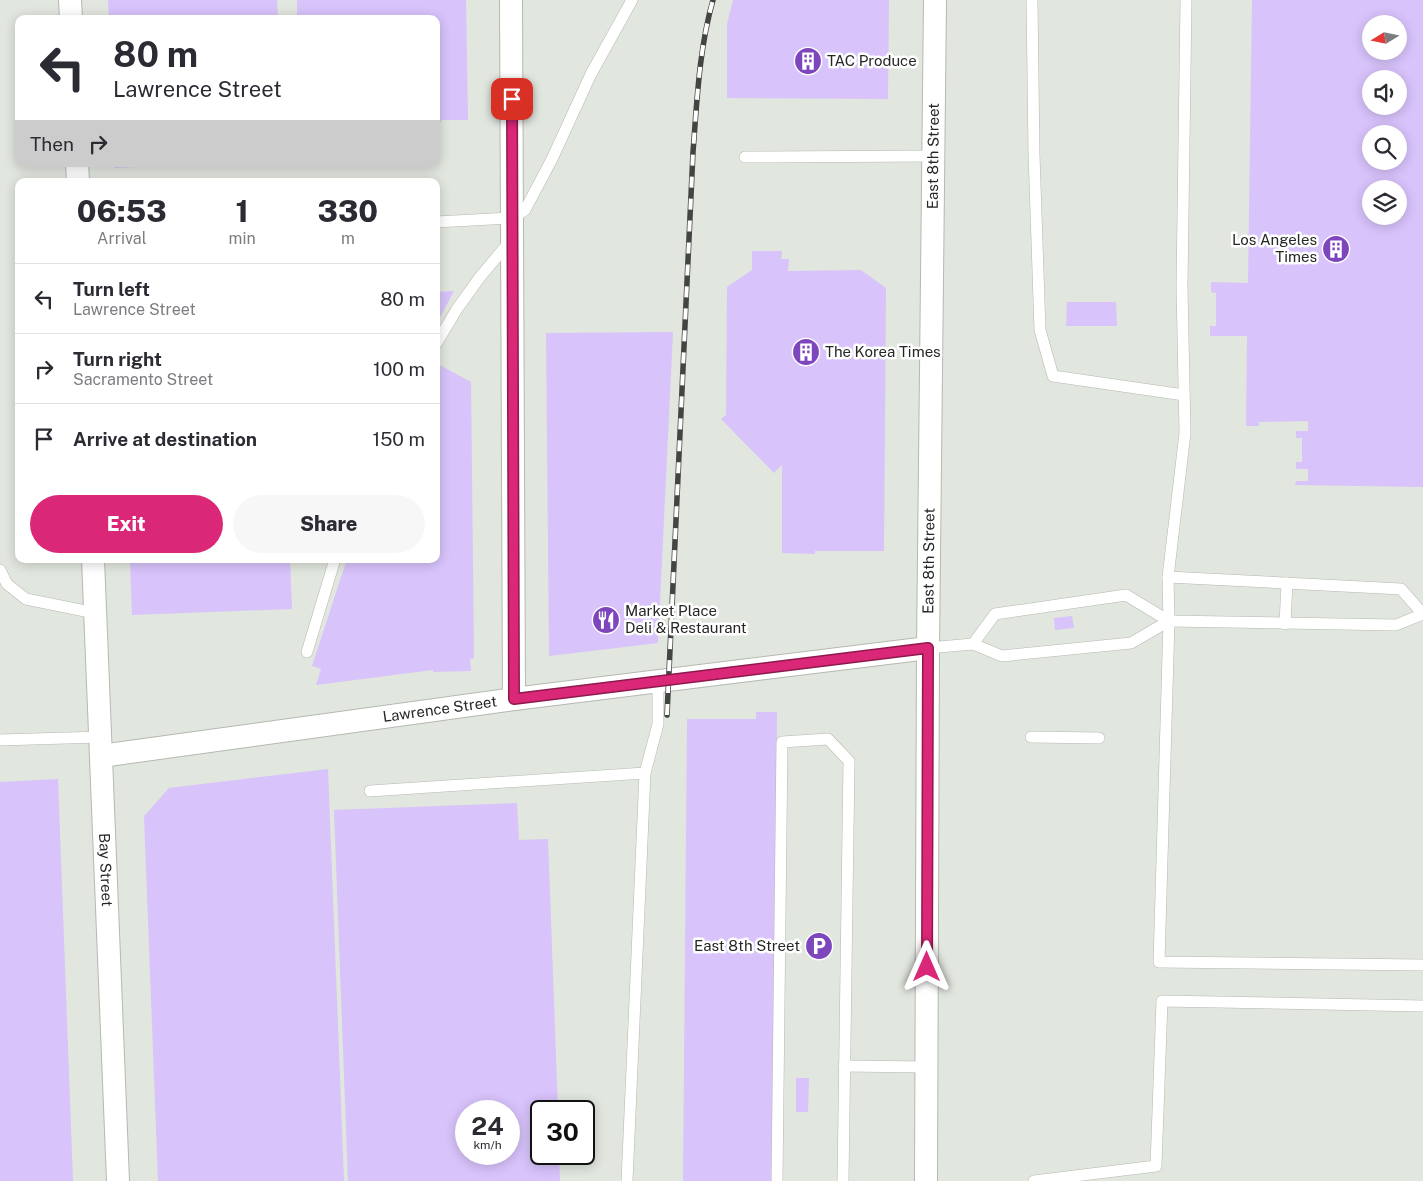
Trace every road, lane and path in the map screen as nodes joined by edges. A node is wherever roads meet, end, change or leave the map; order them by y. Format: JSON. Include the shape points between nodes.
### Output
{"nodes":[{"id":1,"x":70,"y":0,"type":"edge"},
{"id":2,"x":511,"y":0,"type":"edge"},
{"id":3,"x":632,"y":0,"type":"edge"},
{"id":4,"x":935,"y":0,"type":"edge"},
{"id":5,"x":1032,"y":0,"type":"edge"},
{"id":6,"x":1186,"y":0,"type":"edge"},
{"id":7,"x":71,"y":15,"type":"edge"},
{"id":8,"x":934,"y":156,"type":"junction"},
{"id":9,"x":745,"y":157,"type":"dead end"},
{"id":10,"x":440,"y":222,"type":"edge"},
{"id":11,"x":512,"y":228,"type":"junction"},
{"id":12,"x":440,"y":337,"type":"edge"},
{"id":13,"x":1184,"y":395,"type":"junction"},
{"id":14,"x":93,"y":563,"type":"edge"},
{"id":15,"x":334,"y":563,"type":"edge"},
{"id":16,"x":0,"y":570,"type":"edge"},
{"id":17,"x":1168,"y":577,"type":"junction"},
{"id":18,"x":1287,"y":583,"type":"junction"},
{"id":19,"x":95,"y":613,"type":"junction"},
{"id":20,"x":1423,"y":614,"type":"edge"},
{"id":21,"x":1169,"y":621,"type":"junction"},
{"id":22,"x":1285,"y":624,"type":"junction"},
{"id":23,"x":973,"y":644,"type":"junction"},
{"id":24,"x":928,"y":648,"type":"junction"},
{"id":25,"x":307,"y":652,"type":"dead end"},
{"id":26,"x":658,"y":682,"type":"junction"},
{"id":27,"x":514,"y":699,"type":"junction"},
{"id":28,"x":1031,"y":737,"type":"dead end"},
{"id":29,"x":1099,"y":738,"type":"dead end"},
{"id":30,"x":0,"y":740,"type":"edge"},
{"id":31,"x":101,"y":746,"type":"junction"},
{"id":32,"x":645,"y":773,"type":"junction"},
{"id":33,"x":370,"y":791,"type":"dead end"},
{"id":34,"x":1423,"y":965,"type":"edge"},
{"id":35,"x":1423,"y":1006,"type":"edge"},
{"id":36,"x":844,"y":1066,"type":"junction"},
{"id":37,"x":926,"y":1067,"type":"junction"},
{"id":38,"x":118,"y":1181,"type":"edge"},
{"id":39,"x":627,"y":1181,"type":"edge"},
{"id":40,"x":777,"y":1181,"type":"edge"},
{"id":41,"x":843,"y":1181,"type":"edge"},
{"id":42,"x":926,"y":1181,"type":"edge"},
{"id":43,"x":1034,"y":1181,"type":"edge"}],
"edges":[{"from":1,"to":7,"type":"street"},
{"from":2,"to":11,"type":"street"},
{"from":3,"to":11,"type":"lane","via":[[591,74],[552,159]]},
{"from":4,"to":8,"type":"street","name":"East 8th Street"},
{"from":5,"to":13,"type":"lane","via":[[1040,330],[1053,376]]},
{"from":6,"to":13,"type":"lane","via":[[1182,287]]},
{"from":8,"to":9,"type":"lane"},
{"from":8,"to":24,"type":"street","name":"East 8th Street"},
{"from":10,"to":11,"type":"lane"},
{"from":11,"to":12,"type":"lane"},
{"from":11,"to":27,"type":"street"},
{"from":13,"to":17,"type":"lane","via":[[1185,433]]},
{"from":14,"to":19,"type":"street","name":"Bay Street"},
{"from":15,"to":25,"type":"lane"},
{"from":16,"to":19,"type":"lane","via":[[7,584],[26,599]]},
{"from":17,"to":18,"type":"lane"},
{"from":17,"to":21,"type":"lane"},
{"from":18,"to":20,"type":"lane","via":[[1401,588]]},
{"from":18,"to":22,"type":"lane"},
{"from":19,"to":31,"type":"street","name":"Bay Street"},
{"from":20,"to":22,"type":"lane","via":[[1396,625]]},
{"from":21,"to":22,"type":"lane"},
{"from":21,"to":23,"type":"lane","via":[[1131,643],[1002,656]]},
{"from":21,"to":23,"type":"lane","via":[[1126,595],[995,614]]},
{"from":21,"to":34,"type":"lane","via":[[1160,962]]},
{"from":23,"to":24,"type":"lane"},
{"from":24,"to":26,"type":"street","name":"Lawrence Street"},
{"from":24,"to":37,"type":"street","name":"East 8th Street"},
{"from":26,"to":27,"type":"street","name":"Lawrence Street"},
{"from":26,"to":32,"type":"lane","via":[[658,724]]},
{"from":27,"to":31,"type":"street","name":"Lawrence Street"},
{"from":28,"to":29,"type":"lane"},
{"from":30,"to":31,"type":"lane"},
{"from":31,"to":38,"type":"street","name":"Bay Street"},
{"from":32,"to":33,"type":"lane"},
{"from":32,"to":39,"type":"lane"},
{"from":35,"to":43,"type":"lane","via":[[1162,1001],[1156,1166]]},
{"from":36,"to":37,"type":"lane"},
{"from":36,"to":40,"type":"lane","via":[[849,761],[828,740],[782,742]]},
{"from":36,"to":41,"type":"lane"},
{"from":37,"to":42,"type":"street","name":"East 8th Street"}]}
